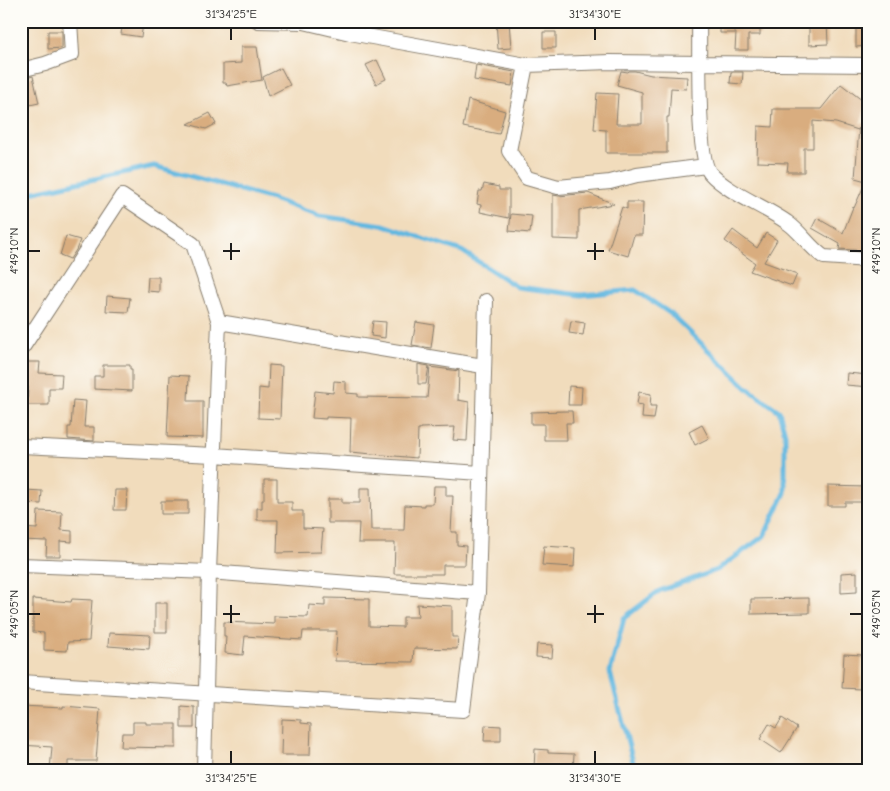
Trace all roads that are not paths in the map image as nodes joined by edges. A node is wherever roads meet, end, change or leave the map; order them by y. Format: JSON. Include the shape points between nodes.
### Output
{"nodes":[{"id":1,"x":70,"y":21,"type":"edge"},
{"id":2,"x":258,"y":21,"type":"edge"},
{"id":3,"x":699,"y":21,"type":"edge"},
{"id":4,"x":700,"y":62,"type":"junction"},
{"id":5,"x":526,"y":65,"type":"junction"},
{"id":6,"x":869,"y":65,"type":"edge"},
{"id":7,"x":21,"y":70,"type":"edge"},
{"id":8,"x":706,"y":166,"type":"junction"},
{"id":9,"x":869,"y":260,"type":"edge"},
{"id":10,"x":486,"y":302,"type":"dead end"},
{"id":11,"x":219,"y":322,"type":"junction"},
{"id":12,"x":21,"y":350,"type":"edge"},
{"id":13,"x":483,"y":366,"type":"junction"},
{"id":14,"x":21,"y":446,"type":"edge"},
{"id":15,"x":214,"y":455,"type":"junction"},
{"id":16,"x":480,"y":473,"type":"junction"},
{"id":17,"x":21,"y":565,"type":"edge"},
{"id":18,"x":209,"y":572,"type":"junction"},
{"id":19,"x":478,"y":593,"type":"junction"},
{"id":20,"x":21,"y":682,"type":"edge"},
{"id":21,"x":205,"y":695,"type":"junction"},
{"id":22,"x":204,"y":770,"type":"edge"}],
"edges":[{"from":1,"to":7,"type":"street","via":[[72,54]]},
{"from":2,"to":5,"type":"street","via":[[304,22]]},
{"from":3,"to":4,"type":"street"},
{"from":4,"to":5,"type":"street"},
{"from":4,"to":6,"type":"street"},
{"from":4,"to":8,"type":"street","via":[[700,134]]},
{"from":5,"to":8,"type":"street","via":[[509,151],[527,178],[558,187]]},
{"from":8,"to":9,"type":"street","via":[[710,174],[734,191],[789,223],[824,257]]},
{"from":10,"to":13,"type":"street"},
{"from":11,"to":12,"type":"street","via":[[193,244],[122,196]]},
{"from":11,"to":13,"type":"street"},
{"from":11,"to":15,"type":"street"},
{"from":13,"to":16,"type":"street"},
{"from":14,"to":15,"type":"street"},
{"from":15,"to":16,"type":"street"},
{"from":15,"to":18,"type":"street"},
{"from":16,"to":19,"type":"street"},
{"from":17,"to":18,"type":"street"},
{"from":18,"to":19,"type":"street"},
{"from":18,"to":21,"type":"street"},
{"from":19,"to":21,"type":"street","via":[[463,710]]},
{"from":20,"to":21,"type":"street"},
{"from":21,"to":22,"type":"street"}]}
